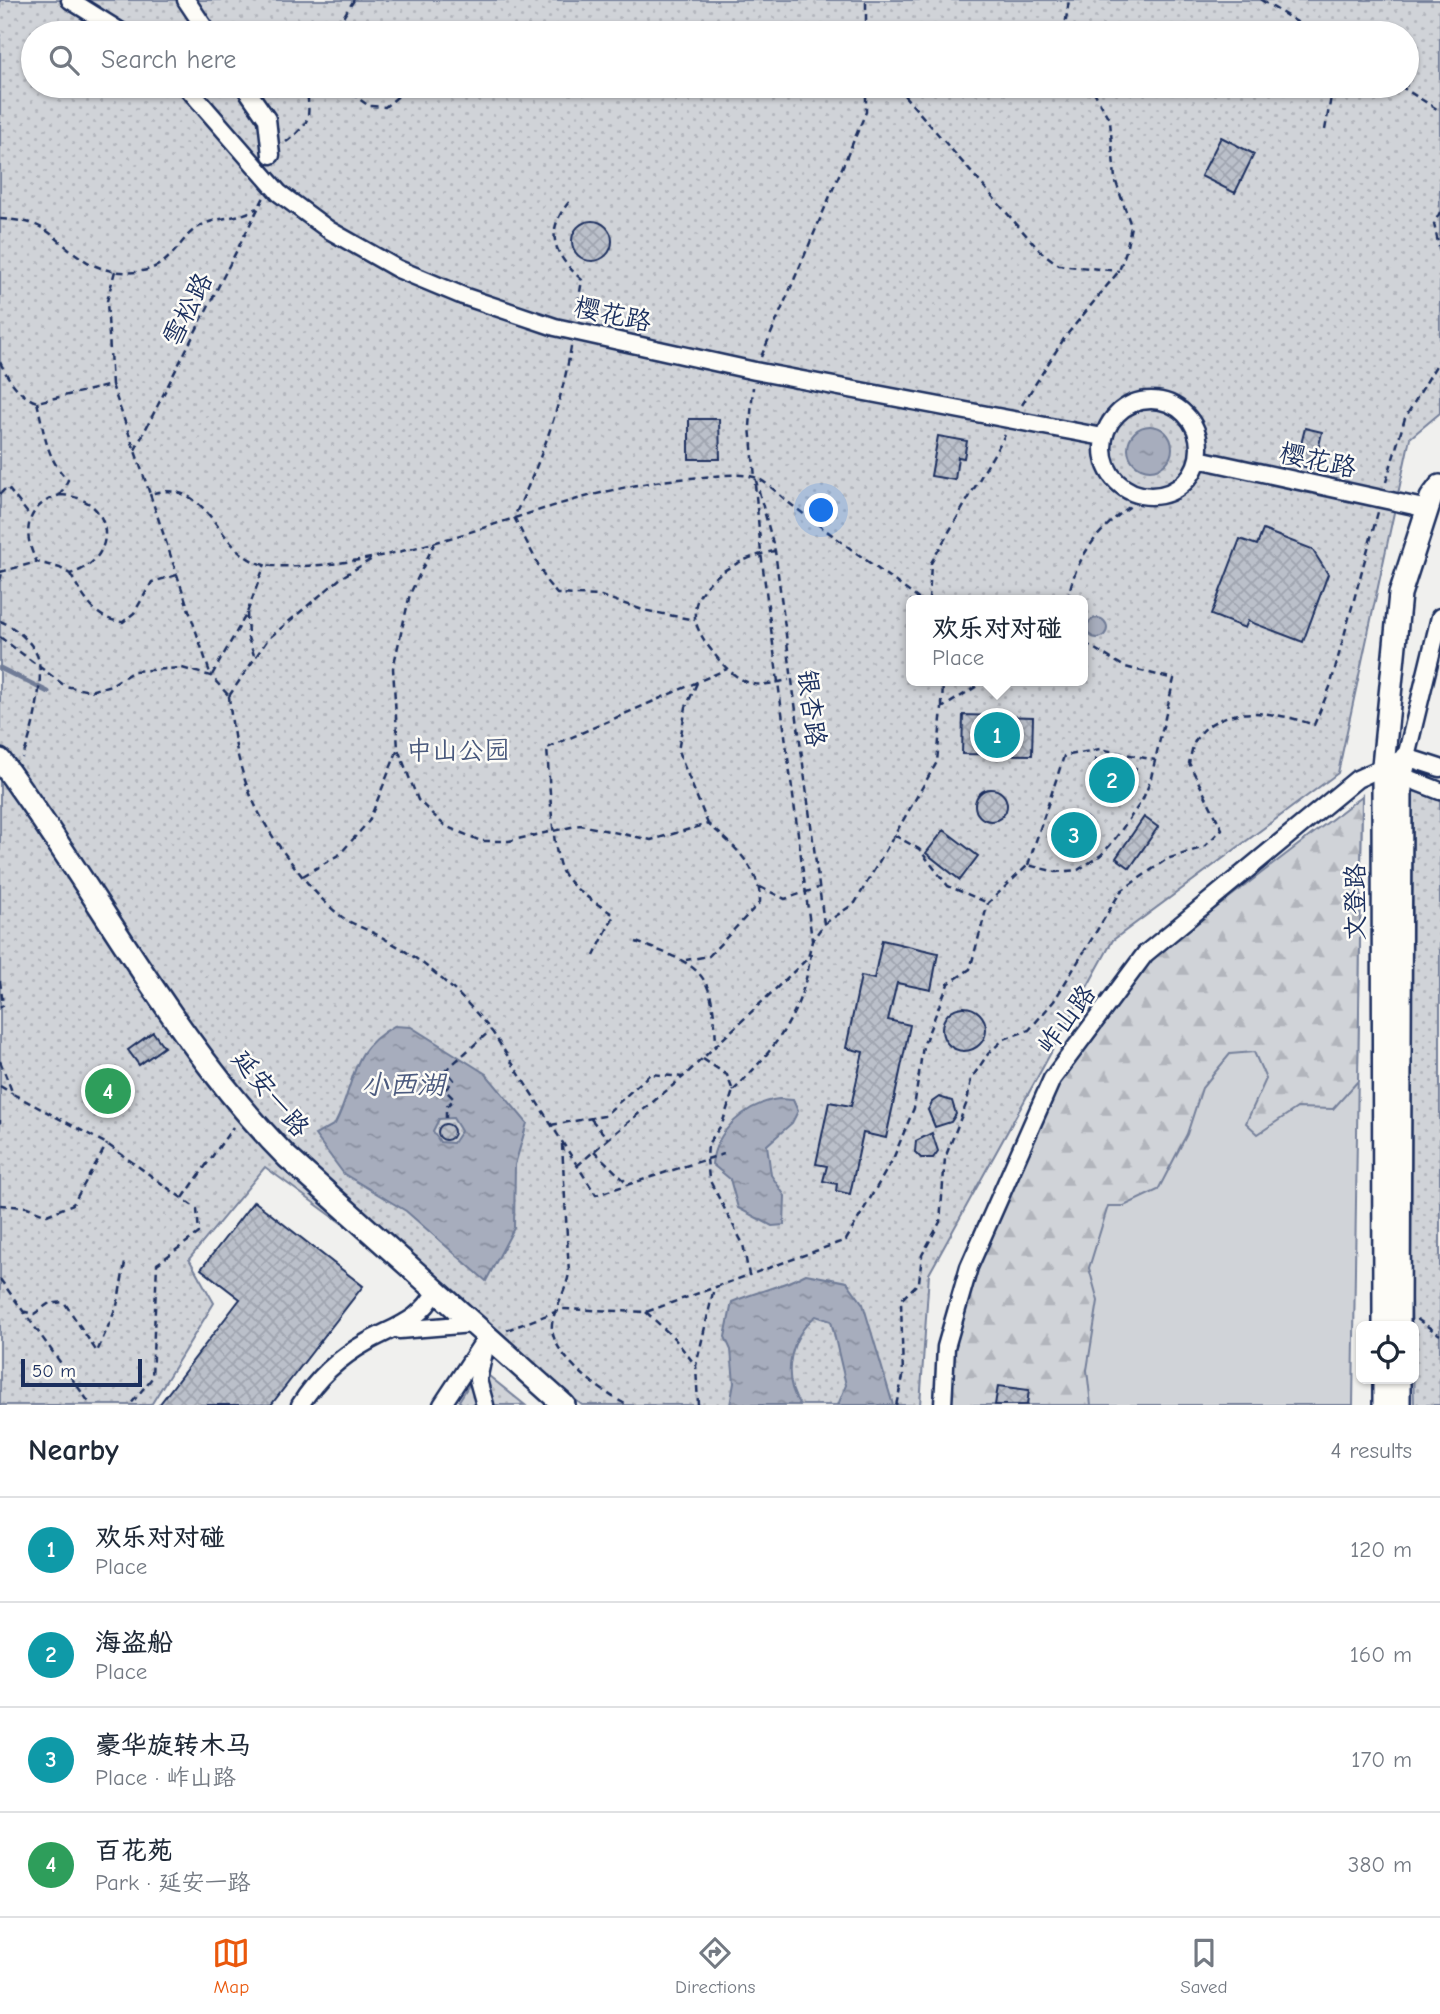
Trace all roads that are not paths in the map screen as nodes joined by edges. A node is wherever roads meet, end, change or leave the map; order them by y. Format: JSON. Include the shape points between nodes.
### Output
{"nodes":[{"id":1,"x":70,"y":0,"type":"edge"},
{"id":2,"x":186,"y":0,"type":"edge"},
{"id":3,"x":104,"y":21,"type":"edge"},
{"id":4,"x":200,"y":21,"type":"edge"},
{"id":5,"x":196,"y":98,"type":"edge"},
{"id":6,"x":252,"y":98,"type":"edge"},
{"id":7,"x":271,"y":155,"type":"road end"},
{"id":8,"x":1103,"y":437,"type":"junction"},
{"id":9,"x":1198,"y":459,"type":"junction"},
{"id":10,"x":1440,"y":486,"type":"edge"},
{"id":11,"x":1428,"y":509,"type":"junction"},
{"id":12,"x":1440,"y":617,"type":"edge"},
{"id":13,"x":1406,"y":757,"type":"junction"},
{"id":14,"x":0,"y":760,"type":"edge"},
{"id":15,"x":1383,"y":766,"type":"junction"},
{"id":16,"x":1440,"y":768,"type":"edge"},
{"id":17,"x":1401,"y":778,"type":"junction"},
{"id":18,"x":1440,"y":791,"type":"edge"},
{"id":19,"x":436,"y":1291,"type":"junction"},
{"id":20,"x":1399,"y":1317,"type":"edge"},
{"id":21,"x":1384,"y":1321,"type":"edge"},
{"id":22,"x":394,"y":1331,"type":"junction"},
{"id":23,"x":479,"y":1331,"type":"junction"},
{"id":24,"x":1384,"y":1384,"type":"edge"},
{"id":25,"x":1399,"y":1384,"type":"edge"},
{"id":26,"x":300,"y":1405,"type":"edge"},
{"id":27,"x":442,"y":1405,"type":"edge"},
{"id":28,"x":485,"y":1405,"type":"edge"},
{"id":29,"x":564,"y":1405,"type":"edge"},
{"id":30,"x":943,"y":1405,"type":"edge"},
{"id":31,"x":1384,"y":1405,"type":"edge"},
{"id":32,"x":1399,"y":1405,"type":"edge"}],
"edges":[{"from":1,"to":3,"type":"street"},
{"from":2,"to":4,"type":"street"},
{"from":5,"to":8,"type":"street","name":"樱花路","via":[[279,193],[329,230],[398,269],[463,296],[574,331],[755,371]]},
{"from":6,"to":7,"type":"street","via":[[267,119]]},
{"from":8,"to":9,"type":"street","via":[[1108,470],[1132,493],[1165,494],[1180,487]]},
{"from":8,"to":9,"type":"street","via":[[1119,411],[1147,399],[1162,400],[1176,406],[1196,429]]},
{"from":9,"to":11,"type":"street","name":"樱花路"},
{"from":10,"to":11,"type":"main road","name":"文登路"},
{"from":11,"to":15,"type":"main road","name":"文登路","via":[[1400,594]]},
{"from":12,"to":13,"type":"street"},
{"from":13,"to":15,"type":"street","name":"岞山路"},
{"from":13,"to":16,"type":"street"},
{"from":13,"to":17,"type":"main road","name":"文登路"},
{"from":14,"to":19,"type":"main road","name":"延安一路","via":[[173,1015],[245,1112],[287,1157]]},
{"from":15,"to":17,"type":"street"},
{"from":15,"to":21,"type":"main road","name":"文登路"},
{"from":15,"to":30,"type":"street","name":"岞山路","via":[[1357,779],[1145,954],[1052,1079],[969,1267],[946,1347]]},
{"from":17,"to":18,"type":"street"},
{"from":17,"to":20,"type":"main road","name":"文登路"},
{"from":19,"to":22,"type":"street","via":[[422,1313]]},
{"from":19,"to":23,"type":"main road","name":"延安一路"},
{"from":22,"to":23,"type":"street"},
{"from":22,"to":26,"type":"street","via":[[370,1340],[331,1367]]},
{"from":23,"to":27,"type":"street"},
{"from":23,"to":28,"type":"street","via":[[478,1380]]},
{"from":23,"to":29,"type":"main road","name":"延安一路"},
{"from":24,"to":31,"type":"main road"},
{"from":25,"to":32,"type":"main road"}]}
